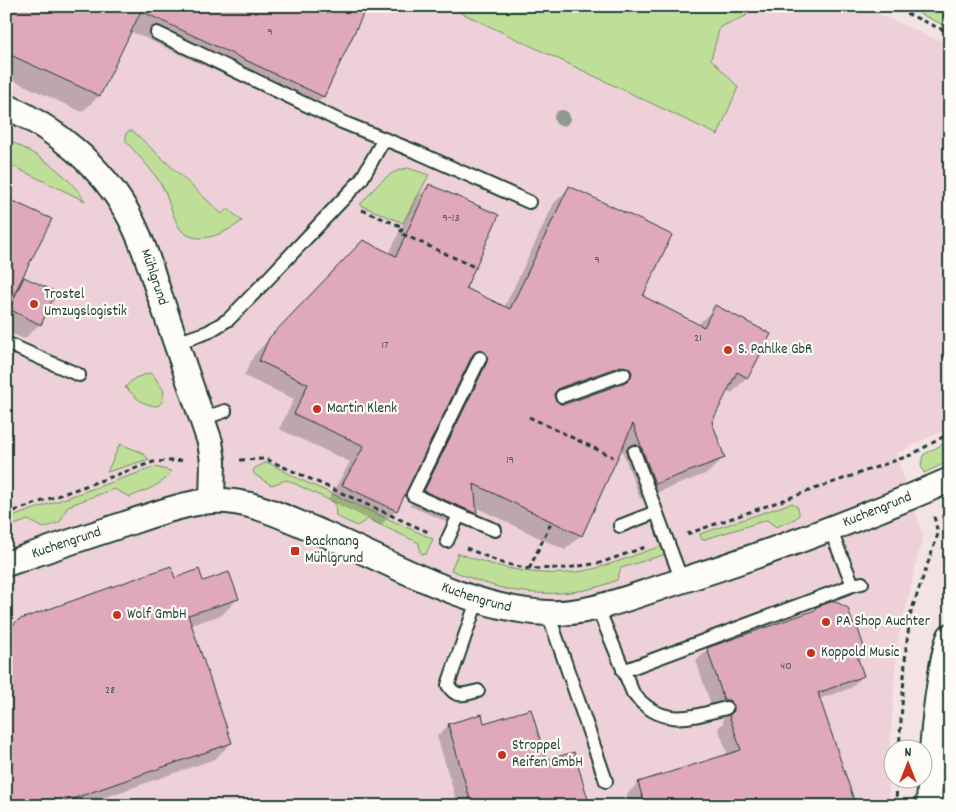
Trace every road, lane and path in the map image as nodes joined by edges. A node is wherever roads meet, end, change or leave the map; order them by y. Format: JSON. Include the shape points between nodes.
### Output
{"nodes":[{"id":1,"x":890,"y":6,"type":"edge"},
{"id":2,"x":156,"y":33,"type":"dead end"},
{"id":3,"x":950,"y":33,"type":"edge"},
{"id":4,"x":6,"y":106,"type":"edge"},
{"id":5,"x":384,"y":139,"type":"junction"},
{"id":6,"x":341,"y":202,"type":"junction"},
{"id":7,"x":529,"y":202,"type":"dead end"},
{"id":8,"x":477,"y":268,"type":"dead end"},
{"id":9,"x":6,"y":343,"type":"edge"},
{"id":10,"x":176,"y":343,"type":"junction"},
{"id":11,"x":943,"y":356,"type":"dead end"},
{"id":12,"x":950,"y":357,"type":"edge"},
{"id":13,"x":480,"y":358,"type":"dead end"},
{"id":14,"x":624,"y":374,"type":"dead end"},
{"id":15,"x":79,"y":375,"type":"dead end"},
{"id":16,"x":562,"y":396,"type":"dead end"},
{"id":17,"x":225,"y":411,"type":"dead end"},
{"id":18,"x":529,"y":417,"type":"dead end"},
{"id":19,"x":202,"y":419,"type":"junction"},
{"id":20,"x":950,"y":433,"type":"edge"},
{"id":21,"x":634,"y":452,"type":"dead end"},
{"id":22,"x":911,"y":455,"type":"dead end"},
{"id":23,"x":640,"y":470,"type":"junction"},
{"id":24,"x":950,"y":480,"type":"edge"},
{"id":25,"x":923,"y":492,"type":"junction"},
{"id":26,"x":212,"y":501,"type":"junction"},
{"id":27,"x":656,"y":512,"type":"junction"},
{"id":28,"x":459,"y":515,"type":"junction"},
{"id":29,"x":552,"y":521,"type":"dead end"},
{"id":30,"x":620,"y":526,"type":"dead end"},
{"id":31,"x":830,"y":529,"type":"junction"},
{"id":32,"x":495,"y":530,"type":"dead end"},
{"id":33,"x":447,"y":541,"type":"dead end"},
{"id":34,"x":6,"y":564,"type":"edge"},
{"id":35,"x":529,"y":569,"type":"dead end"},
{"id":36,"x":682,"y":581,"type":"junction"},
{"id":37,"x":477,"y":600,"type":"junction"},
{"id":38,"x":597,"y":606,"type":"junction"},
{"id":39,"x":548,"y":613,"type":"junction"},
{"id":40,"x":950,"y":636,"type":"edge"},
{"id":41,"x":624,"y":670,"type":"junction"},
{"id":42,"x":478,"y":691,"type":"dead end"},
{"id":43,"x":726,"y":708,"type":"dead end"},
{"id":44,"x":900,"y":740,"type":"edge"},
{"id":45,"x":606,"y":781,"type":"dead end"},
{"id":46,"x":897,"y":790,"type":"edge"},
{"id":47,"x":896,"y":806,"type":"edge"},
{"id":48,"x":929,"y":806,"type":"edge"}],
"edges":[{"from":1,"to":3,"type":"path"},
{"from":2,"to":5,"type":"lane"},
{"from":4,"to":10,"type":"street","name":"Mühlgrund","via":[[54,132],[87,160],[112,189],[128,214],[143,249]]},
{"from":5,"to":6,"type":"lane","via":[[361,180]]},
{"from":5,"to":7,"type":"lane"},
{"from":6,"to":8,"type":"path","via":[[403,227],[400,233]]},
{"from":6,"to":10,"type":"lane","via":[[229,319],[208,332]]},
{"from":9,"to":15,"type":"lane"},
{"from":10,"to":19,"type":"street","name":"Mühlgrund"},
{"from":11,"to":12,"type":"path"},
{"from":13,"to":28,"type":"lane","via":[[413,495]]},
{"from":14,"to":16,"type":"lane"},
{"from":17,"to":19,"type":"lane"},
{"from":18,"to":23,"type":"path"},
{"from":19,"to":26,"type":"street","name":"Mühlgrund","via":[[213,461]]},
{"from":20,"to":22,"type":"path"},
{"from":21,"to":23,"type":"lane"},
{"from":23,"to":27,"type":"lane"},
{"from":24,"to":25,"type":"street","name":"Kuchengrund"},
{"from":25,"to":31,"type":"street","name":"Kuchengrund"},
{"from":25,"to":44,"type":"path","via":[[934,514],[938,534],[911,612]]},
{"from":26,"to":34,"type":"street","name":"Kuchengrund","via":[[167,510]]},
{"from":26,"to":37,"type":"street","name":"Kuchengrund","via":[[270,511]]},
{"from":27,"to":30,"type":"lane"},
{"from":27,"to":36,"type":"lane"},
{"from":28,"to":32,"type":"lane"},
{"from":28,"to":33,"type":"lane"},
{"from":29,"to":35,"type":"path"},
{"from":31,"to":36,"type":"street","name":"Kuchengrund"},
{"from":31,"to":41,"type":"lane","via":[[858,584],[725,626]]},
{"from":36,"to":38,"type":"street","name":"Kuchengrund"},
{"from":37,"to":39,"type":"street","name":"Kuchengrund","via":[[505,608]]},
{"from":37,"to":42,"type":"lane","via":[[448,685],[459,695]]},
{"from":38,"to":39,"type":"street","name":"Kuchengrund"},
{"from":38,"to":41,"type":"lane"},
{"from":39,"to":45,"type":"lane"},
{"from":40,"to":48,"type":"street","via":[[937,698]]},
{"from":41,"to":43,"type":"lane","via":[[633,693],[652,711],[691,718]]},
{"from":46,"to":47,"type":"path"}]}
